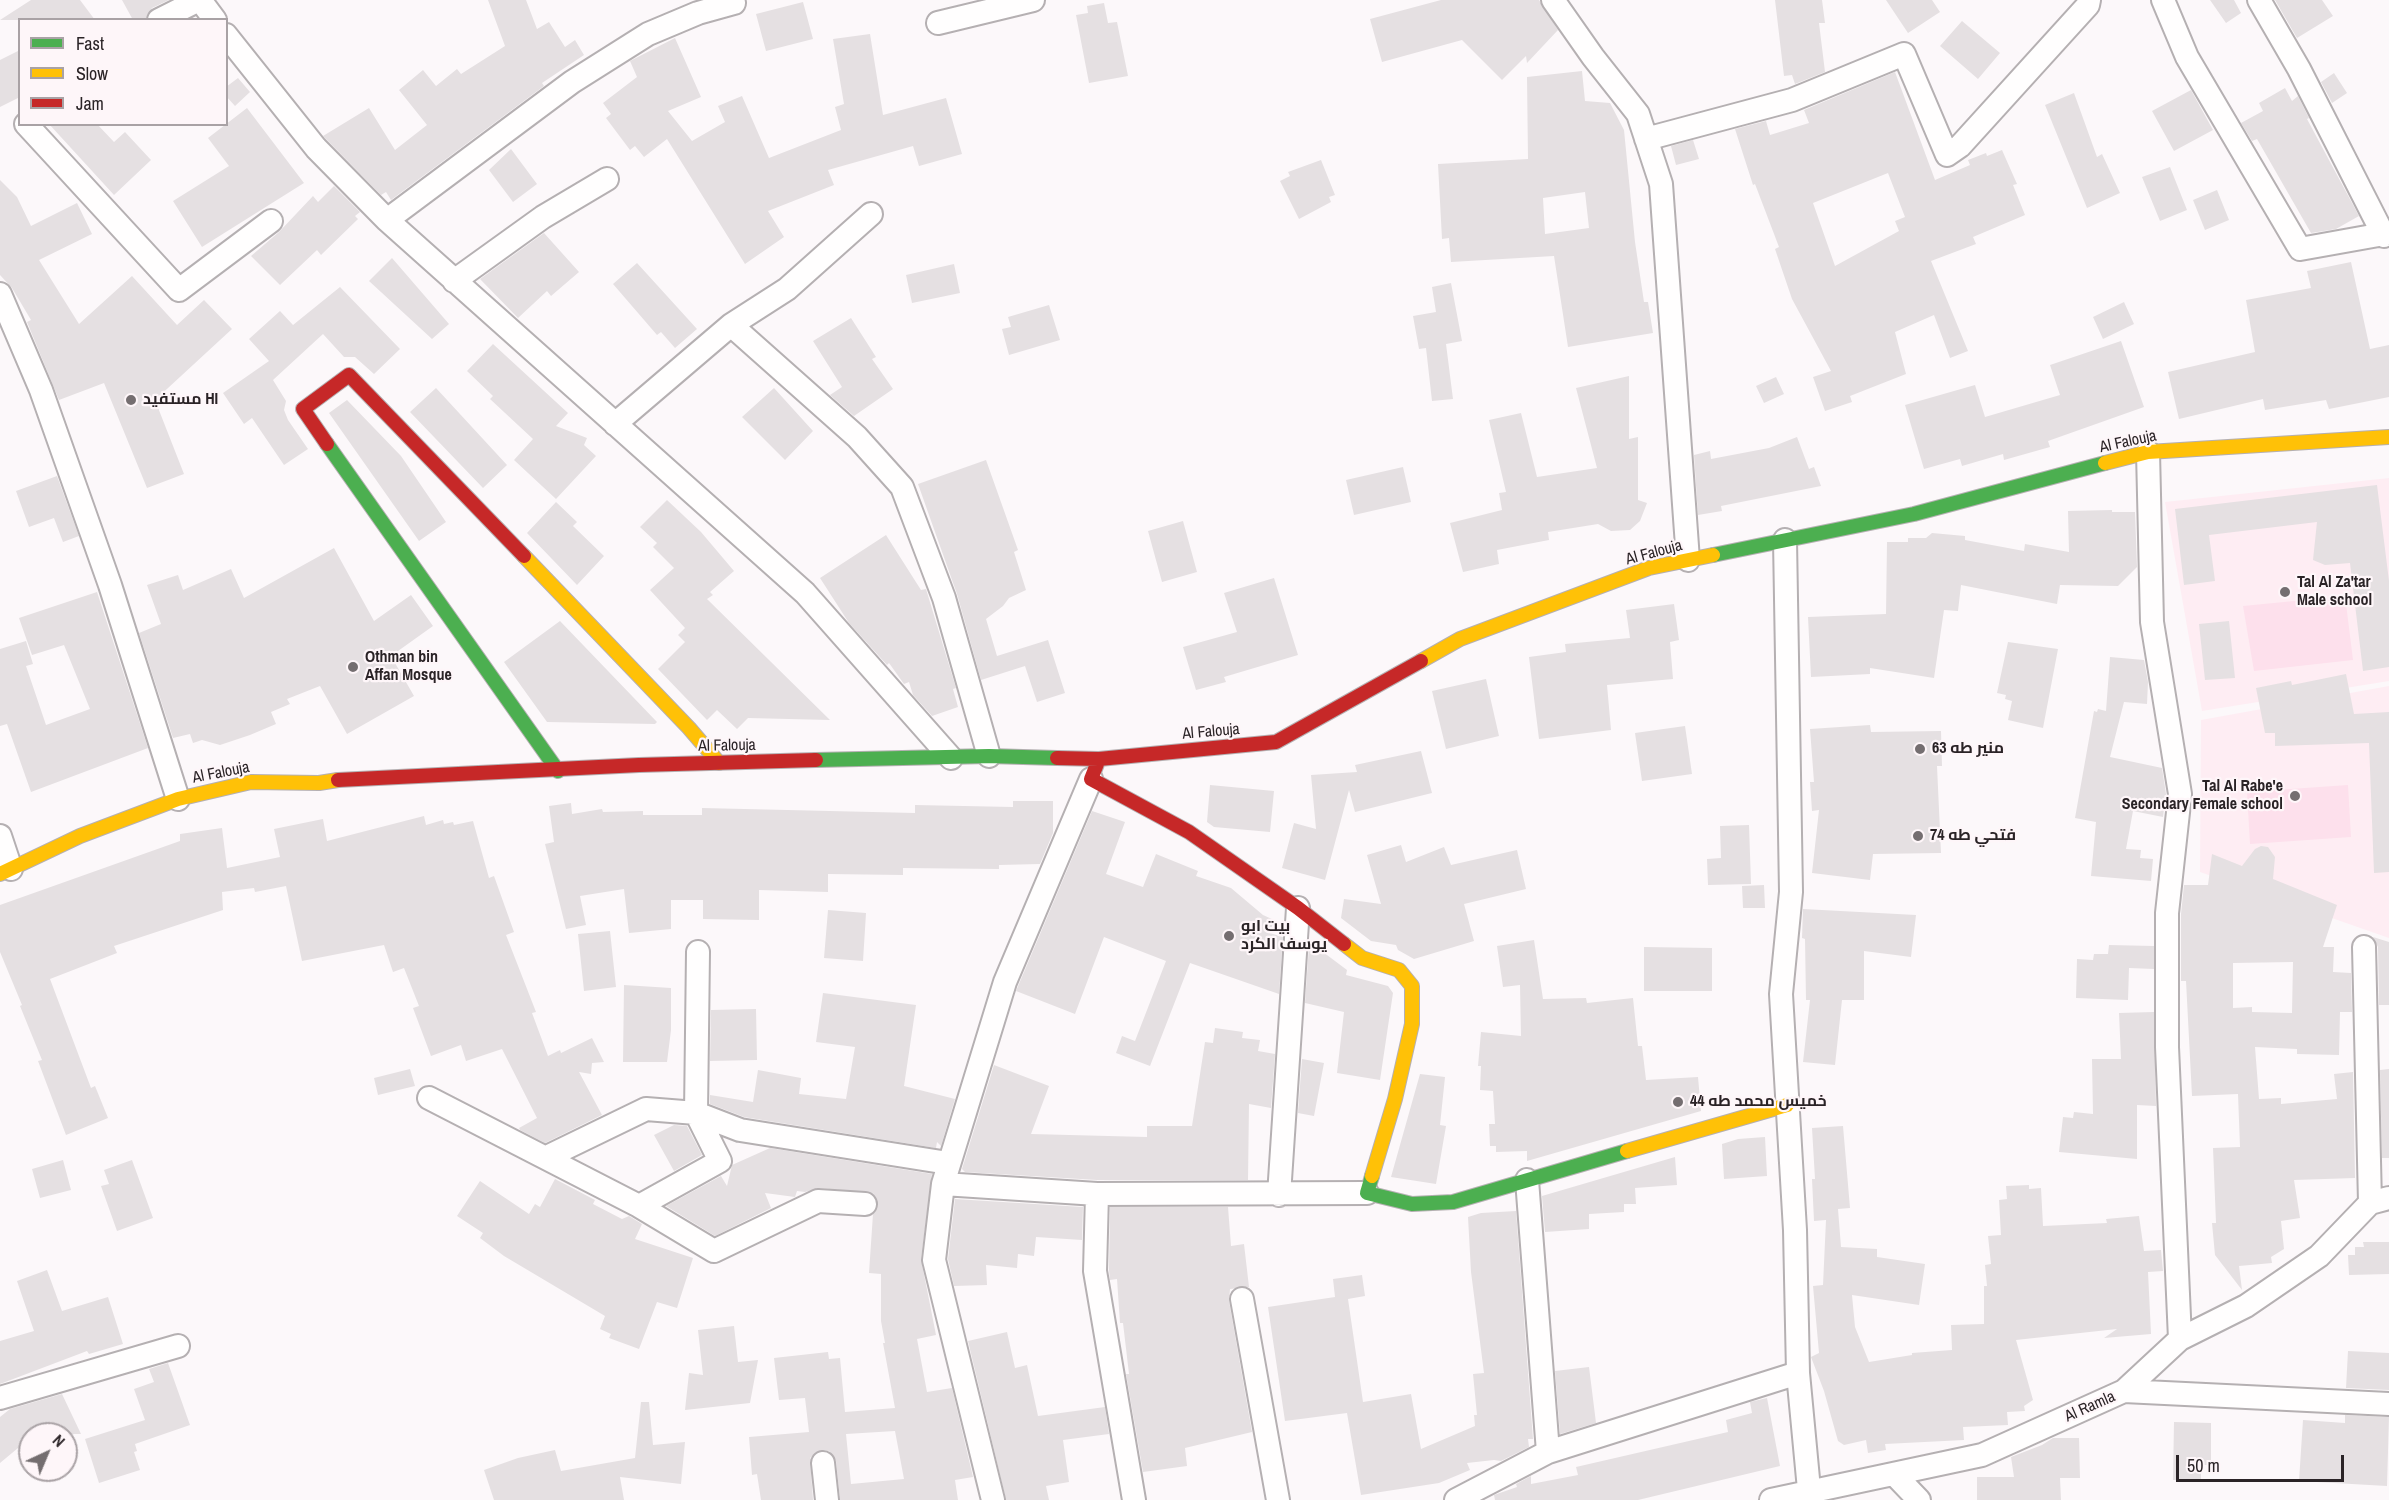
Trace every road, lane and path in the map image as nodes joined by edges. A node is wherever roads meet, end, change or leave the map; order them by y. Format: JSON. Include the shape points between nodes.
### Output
{"nodes":[{"id":1,"x":199,"y":0,"type":"edge"},
{"id":2,"x":733,"y":0,"type":"edge"},
{"id":3,"x":1033,"y":0,"type":"edge"},
{"id":4,"x":1553,"y":0,"type":"edge"},
{"id":5,"x":2089,"y":0,"type":"edge"},
{"id":6,"x":2163,"y":0,"type":"edge"},
{"id":7,"x":2259,"y":0,"type":"edge"},
{"id":8,"x":163,"y":18,"type":"edge"},
{"id":9,"x":213,"y":18,"type":"edge"},
{"id":10,"x":938,"y":22,"type":"dead end"},
{"id":11,"x":228,"y":37,"type":"edge"},
{"id":12,"x":28,"y":126,"type":"edge"},
{"id":13,"x":1646,"y":139,"type":"junction"},
{"id":14,"x":607,"y":179,"type":"dead end"},
{"id":15,"x":871,"y":214,"type":"dead end"},
{"id":16,"x":387,"y":220,"type":"junction"},
{"id":17,"x":271,"y":221,"type":"dead end"},
{"id":18,"x":2387,"y":234,"type":"edge"},
{"id":19,"x":454,"y":280,"type":"junction"},
{"id":20,"x":0,"y":294,"type":"edge"},
{"id":21,"x":731,"y":325,"type":"junction"},
{"id":22,"x":615,"y":424,"type":"junction"},
{"id":23,"x":2389,"y":437,"type":"edge"},
{"id":24,"x":2148,"y":452,"type":"junction"},
{"id":25,"x":1785,"y":540,"type":"junction"},
{"id":26,"x":1688,"y":560,"type":"junction"},
{"id":27,"x":989,"y":756,"type":"junction"},
{"id":28,"x":951,"y":758,"type":"junction"},
{"id":29,"x":719,"y":763,"type":"junction"},
{"id":30,"x":1095,"y":769,"type":"junction"},
{"id":31,"x":558,"y":771,"type":"junction"},
{"id":32,"x":178,"y":799,"type":"junction"},
{"id":33,"x":0,"y":836,"type":"edge"},
{"id":34,"x":6,"y":871,"type":"edge"},
{"id":35,"x":1298,"y":908,"type":"junction"},
{"id":36,"x":2364,"y":947,"type":"dead end"},
{"id":37,"x":698,"y":952,"type":"dead end"},
{"id":38,"x":429,"y":1098,"type":"dead end"},
{"id":39,"x":1787,"y":1105,"type":"junction"},
{"id":40,"x":696,"y":1113,"type":"junction"},
{"id":41,"x":548,"y":1157,"type":"junction"},
{"id":42,"x":945,"y":1174,"type":"junction"},
{"id":43,"x":1527,"y":1180,"type":"junction"},
{"id":44,"x":1367,"y":1193,"type":"junction"},
{"id":45,"x":1097,"y":1194,"type":"junction"},
{"id":46,"x":1279,"y":1195,"type":"junction"},
{"id":47,"x":2379,"y":1201,"type":"edge"},
{"id":48,"x":865,"y":1204,"type":"dead end"},
{"id":49,"x":639,"y":1206,"type":"junction"},
{"id":50,"x":1242,"y":1299,"type":"dead end"},
{"id":51,"x":2180,"y":1339,"type":"junction"},
{"id":52,"x":178,"y":1346,"type":"dead end"},
{"id":53,"x":1798,"y":1373,"type":"junction"},
{"id":54,"x":2124,"y":1391,"type":"junction"},
{"id":55,"x":0,"y":1398,"type":"edge"},
{"id":56,"x":2389,"y":1404,"type":"edge"},
{"id":57,"x":1548,"y":1452,"type":"junction"},
{"id":58,"x":823,"y":1463,"type":"dead end"},
{"id":59,"x":1894,"y":1474,"type":"junction"},
{"id":60,"x":1810,"y":1495,"type":"edge"},
{"id":61,"x":827,"y":1500,"type":"edge"},
{"id":62,"x":993,"y":1500,"type":"edge"},
{"id":63,"x":1134,"y":1500,"type":"edge"},
{"id":64,"x":1278,"y":1500,"type":"edge"},
{"id":65,"x":1456,"y":1500,"type":"edge"},
{"id":66,"x":1771,"y":1500,"type":"edge"},
{"id":67,"x":1919,"y":1500,"type":"edge"}],
"edges":[{"from":1,"to":8,"type":"street"},
{"from":1,"to":9,"type":"street"},
{"from":2,"to":16,"type":"street","via":[[734,3],[648,34],[572,82]]},
{"from":3,"to":10,"type":"street"},
{"from":4,"to":13,"type":"street","via":[[1638,114]]},
{"from":5,"to":13,"type":"street","via":[[1960,146],[1947,155],[1904,54],[1792,100]]},
{"from":6,"to":18,"type":"street","via":[[2187,57],[2300,249]]},
{"from":7,"to":18,"type":"street"},
{"from":11,"to":16,"type":"street","via":[[316,148]]},
{"from":12,"to":17,"type":"street","via":[[179,290]]},
{"from":13,"to":26,"type":"street","via":[[1660,184]]},
{"from":14,"to":19,"type":"street","via":[[543,217]]},
{"from":15,"to":21,"type":"street","via":[[788,289]]},
{"from":16,"to":19,"type":"street"},
{"from":19,"to":22,"type":"street"},
{"from":20,"to":32,"type":"street","via":[[41,390],[83,509]]},
{"from":21,"to":22,"type":"street"},
{"from":21,"to":27,"type":"street","via":[[857,436],[902,487],[944,598]]},
{"from":22,"to":28,"type":"street","via":[[805,593]]},
{"from":23,"to":24,"type":"main road","name":"Al Falouja"},
{"from":24,"to":25,"type":"main road","name":"Al Falouja","via":[[1914,514]]},
{"from":24,"to":51,"type":"street","via":[[2152,622],[2180,794],[2167,913],[2167,1047]]},
{"from":25,"to":26,"type":"main road","name":"Al Falouja"},
{"from":25,"to":39,"type":"street","via":[[1791,892],[1781,994]]},
{"from":26,"to":30,"type":"main road","name":"Al Falouja","via":[[1649,568],[1460,639],[1276,742]]},
{"from":27,"to":28,"type":"main road","name":"Al Falouja"},
{"from":27,"to":30,"type":"main road","name":"Al Falouja"},
{"from":28,"to":29,"type":"main road","name":"Al Falouja"},
{"from":29,"to":31,"type":"main road","name":"Al Falouja"},
{"from":29,"to":31,"type":"main road","via":[[349,375],[303,409]]},
{"from":30,"to":35,"type":"main road"},
{"from":30,"to":42,"type":"street","via":[[1005,982]]},
{"from":31,"to":32,"type":"main road","name":"Al Falouja","via":[[319,783],[251,782]]},
{"from":32,"to":34,"type":"main road","name":"Al Falouja","via":[[80,836]]},
{"from":33,"to":34,"type":"street"},
{"from":35,"to":44,"type":"main road","via":[[1362,958],[1399,970],[1412,986],[1412,1024]]},
{"from":35,"to":46,"type":"street"},
{"from":36,"to":47,"type":"street"},
{"from":37,"to":40,"type":"street"},
{"from":38,"to":41,"type":"street"},
{"from":39,"to":43,"type":"main road"},
{"from":39,"to":53,"type":"street"},
{"from":40,"to":41,"type":"street","via":[[646,1109]]},
{"from":40,"to":42,"type":"street","via":[[740,1130]]},
{"from":40,"to":49,"type":"street","via":[[720,1161]]},
{"from":41,"to":49,"type":"street"},
{"from":42,"to":45,"type":"street"},
{"from":42,"to":62,"type":"street","via":[[934,1260]]},
{"from":43,"to":44,"type":"main road","via":[[1453,1202],[1412,1204]]},
{"from":43,"to":57,"type":"street"},
{"from":44,"to":46,"type":"street"},
{"from":45,"to":46,"type":"street"},
{"from":45,"to":63,"type":"street","via":[[1095,1272]]},
{"from":47,"to":51,"type":"street","name":"Al Ramla","via":[[2319,1256],[2246,1306]]},
{"from":48,"to":49,"type":"street","via":[[818,1201],[714,1251]]},
{"from":50,"to":64,"type":"street"},
{"from":51,"to":54,"type":"street","name":"Al Ramla"},
{"from":52,"to":55,"type":"street"},
{"from":53,"to":57,"type":"street"},
{"from":53,"to":60,"type":"street"},
{"from":54,"to":56,"type":"street"},
{"from":54,"to":59,"type":"street","name":"Al Ramla","via":[[1982,1455]]},
{"from":57,"to":65,"type":"street"},
{"from":58,"to":61,"type":"street"},
{"from":59,"to":60,"type":"street","name":"Al Ramla"},
{"from":59,"to":67,"type":"street"},
{"from":60,"to":66,"type":"street","name":"Al Ramla"}]}
